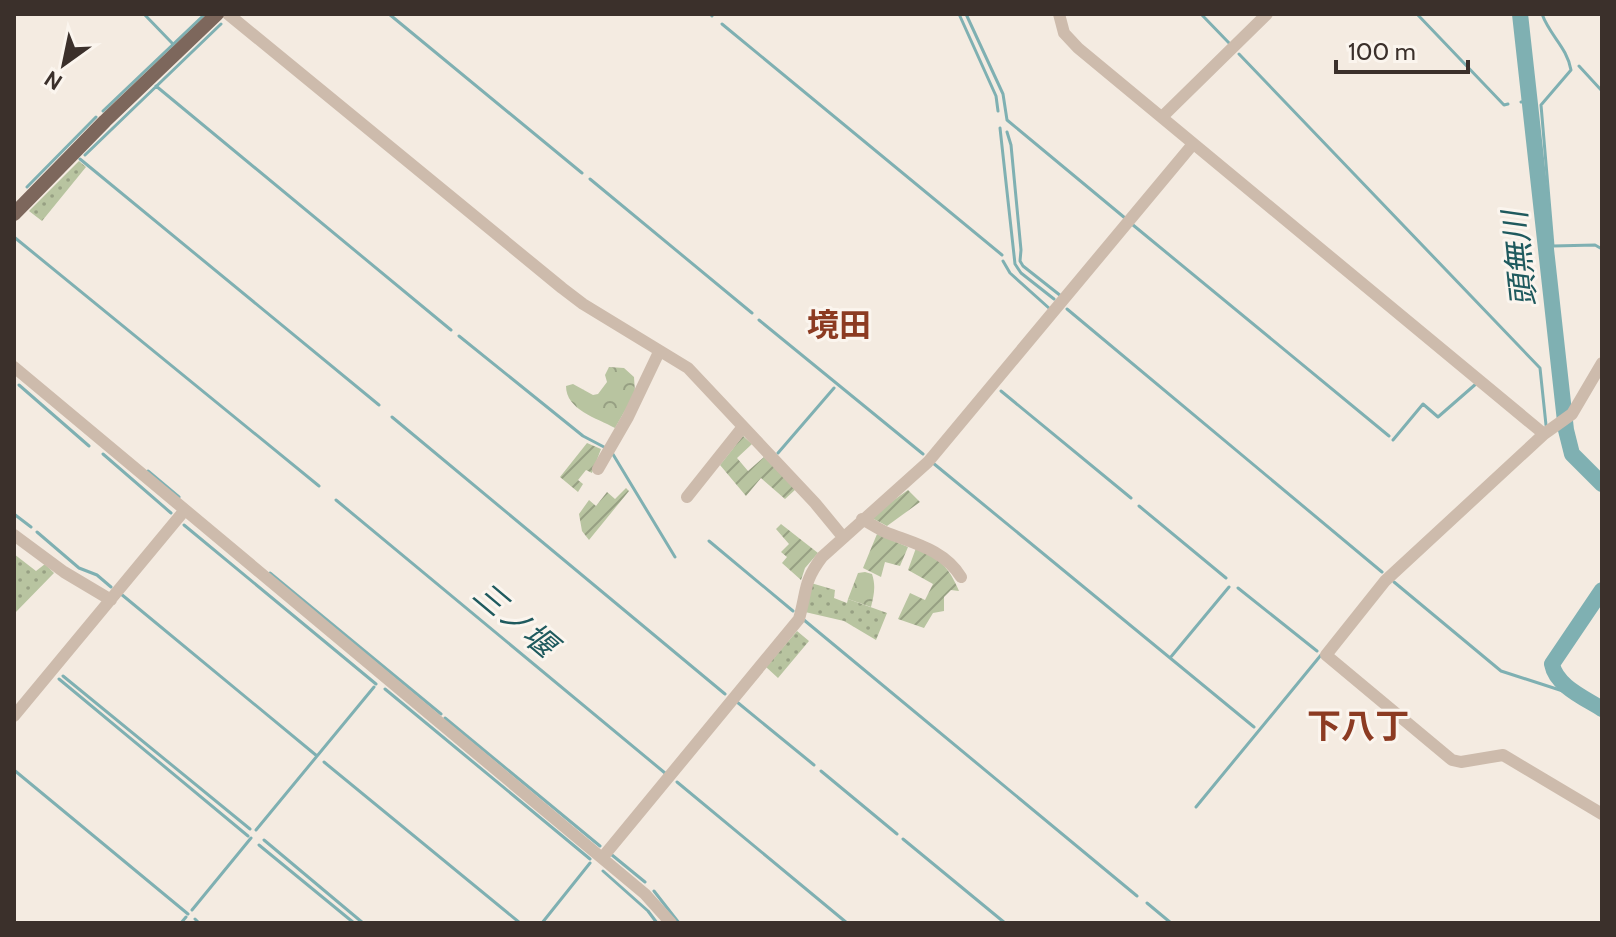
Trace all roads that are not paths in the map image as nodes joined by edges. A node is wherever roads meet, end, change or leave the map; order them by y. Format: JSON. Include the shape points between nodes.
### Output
{"nodes":[{"id":1,"x":217,"y":14,"type":"edge"},
{"id":2,"x":228,"y":14,"type":"edge"},
{"id":3,"x":1059,"y":14,"type":"edge"},
{"id":4,"x":1267,"y":14,"type":"edge"},
{"id":5,"x":1162,"y":117,"type":"junction"},
{"id":6,"x":1193,"y":144,"type":"junction"},
{"id":7,"x":14,"y":214,"type":"edge"},
{"id":8,"x":659,"y":352,"type":"junction"},
{"id":9,"x":1602,"y":363,"type":"edge"},
{"id":10,"x":17,"y":375,"type":"edge"},
{"id":11,"x":742,"y":428,"type":"junction"},
{"id":12,"x":1544,"y":434,"type":"junction"},
{"id":13,"x":598,"y":469,"type":"dead end"},
{"id":14,"x":687,"y":497,"type":"dead end"},
{"id":15,"x":184,"y":511,"type":"junction"},
{"id":16,"x":862,"y":519,"type":"junction"},
{"id":17,"x":14,"y":535,"type":"edge"},
{"id":18,"x":843,"y":537,"type":"junction"},
{"id":19,"x":961,"y":577,"type":"dead end"},
{"id":20,"x":111,"y":600,"type":"junction"},
{"id":21,"x":14,"y":716,"type":"edge"},
{"id":22,"x":1602,"y":814,"type":"edge"},
{"id":23,"x":602,"y":858,"type":"junction"},
{"id":24,"x":671,"y":923,"type":"edge"}],
"edges":[{"from":1,"to":7,"type":"main road"},
{"from":2,"to":8,"type":"street","via":[[552,280]]},
{"from":3,"to":5,"type":"street","via":[[1064,33],[1078,48]]},
{"from":4,"to":5,"type":"street"},
{"from":5,"to":6,"type":"street"},
{"from":6,"to":12,"type":"street"},
{"from":6,"to":16,"type":"street","via":[[928,462]]},
{"from":8,"to":11,"type":"street","via":[[688,368]]},
{"from":8,"to":13,"type":"street"},
{"from":9,"to":12,"type":"street","via":[[1572,414]]},
{"from":10,"to":15,"type":"street"},
{"from":11,"to":14,"type":"street"},
{"from":11,"to":18,"type":"street"},
{"from":12,"to":22,"type":"street","via":[[1385,581],[1326,655],[1452,760],[1503,755]]},
{"from":15,"to":20,"type":"street"},
{"from":15,"to":23,"type":"street"},
{"from":16,"to":18,"type":"street"},
{"from":16,"to":19,"type":"street","via":[[931,550]]},
{"from":17,"to":20,"type":"street"},
{"from":18,"to":23,"type":"street","via":[[810,572],[799,619]]},
{"from":20,"to":21,"type":"street"},
{"from":23,"to":24,"type":"street"}]}
